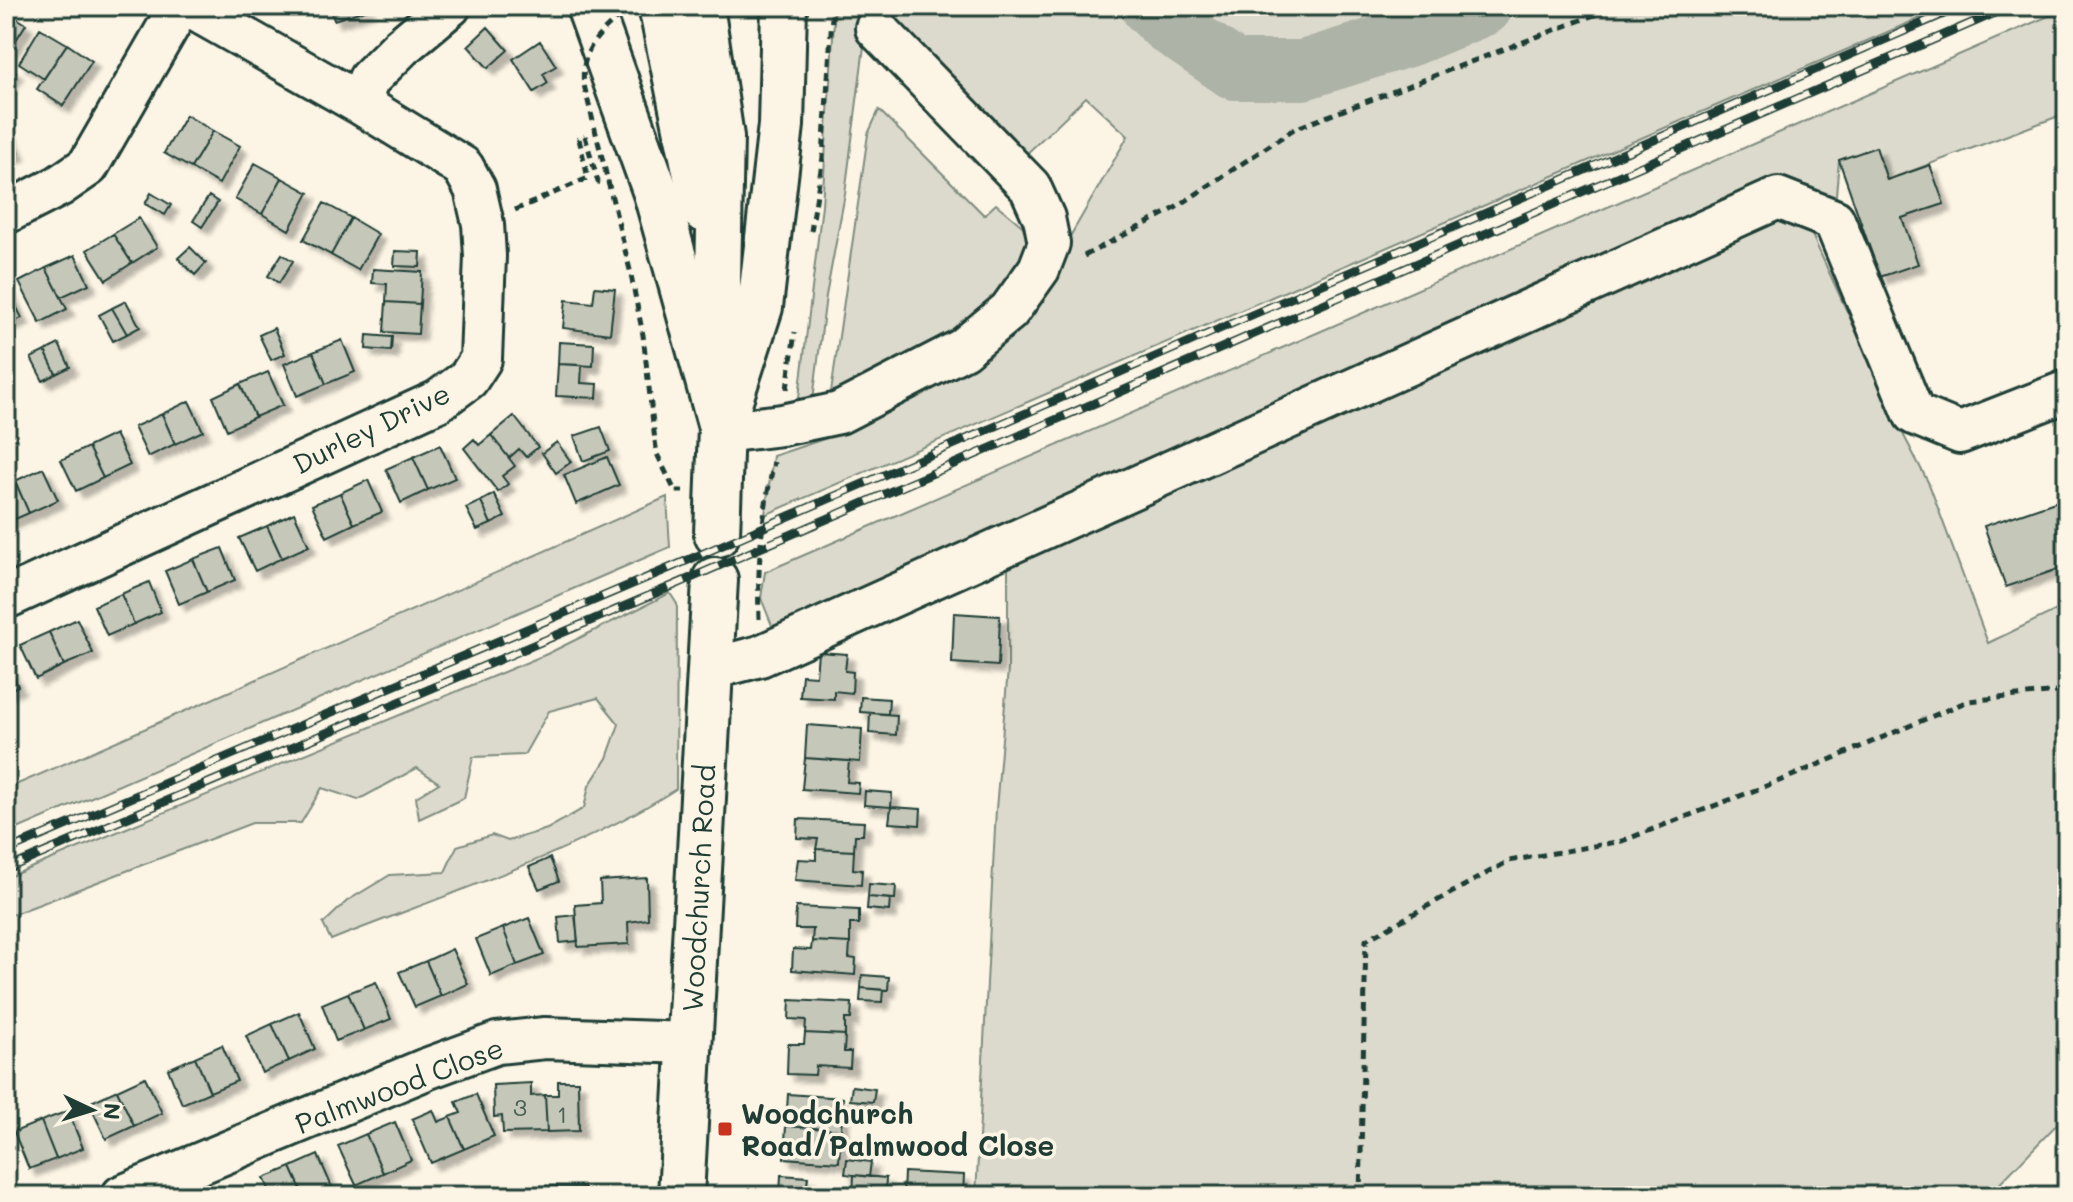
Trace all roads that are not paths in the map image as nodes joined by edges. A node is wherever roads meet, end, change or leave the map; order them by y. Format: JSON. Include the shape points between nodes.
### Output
{"nodes":[{"id":1,"x":180,"y":6,"type":"edge"},
{"id":2,"x":188,"y":6,"type":"edge"},
{"id":3,"x":450,"y":6,"type":"edge"},
{"id":4,"x":589,"y":6,"type":"edge"},
{"id":5,"x":661,"y":6,"type":"edge"},
{"id":6,"x":701,"y":6,"type":"edge"},
{"id":7,"x":784,"y":6,"type":"edge"},
{"id":8,"x":876,"y":28,"type":"dead end"},
{"id":9,"x":359,"y":103,"type":"junction"},
{"id":10,"x":6,"y":213,"type":"edge"},
{"id":11,"x":718,"y":278,"type":"junction"},
{"id":12,"x":2067,"y":391,"type":"edge"},
{"id":13,"x":721,"y":429,"type":"junction"},
{"id":14,"x":717,"y":534,"type":"dead end"},
{"id":15,"x":715,"y":580,"type":"dead end"},
{"id":16,"x":6,"y":598,"type":"edge"},
{"id":17,"x":711,"y":669,"type":"junction"},
{"id":18,"x":689,"y":1043,"type":"junction"},
{"id":19,"x":122,"y":1196,"type":"edge"},
{"id":20,"x":681,"y":1196,"type":"edge"}],
"edges":[{"from":1,"to":10,"type":"street","via":[[88,166]]},
{"from":2,"to":9,"type":"street","name":"Durley Drive"},
{"from":3,"to":9,"type":"street","via":[[369,79]]},
{"from":4,"to":13,"type":"main road","via":[[656,193]]},
{"from":5,"to":11,"type":"main road"},
{"from":6,"to":11,"type":"main road","via":[[721,137]]},
{"from":7,"to":13,"type":"main road","via":[[781,125],[760,307]]},
{"from":8,"to":13,"type":"street","via":[[1030,187],[1049,243],[1039,269],[1009,311],[963,349],[839,413],[782,425]]},
{"from":9,"to":16,"type":"street","name":"Durley Drive","via":[[463,167],[475,189],[485,256],[481,359],[468,379],[438,401]]},
{"from":11,"to":13,"type":"main road"},
{"from":12,"to":17,"type":"street","via":[[1960,433],[1914,414],[1834,220],[1778,198],[760,656]]},
{"from":13,"to":14,"type":"main road"},
{"from":15,"to":17,"type":"main road","name":"Woodchurch Road"},
{"from":17,"to":18,"type":"main road","name":"Woodchurch Road"},
{"from":18,"to":19,"type":"street","name":"Palmwood Close","via":[[545,1038],[497,1043]]},
{"from":18,"to":20,"type":"main road","name":"Woodchurch Road"}]}
